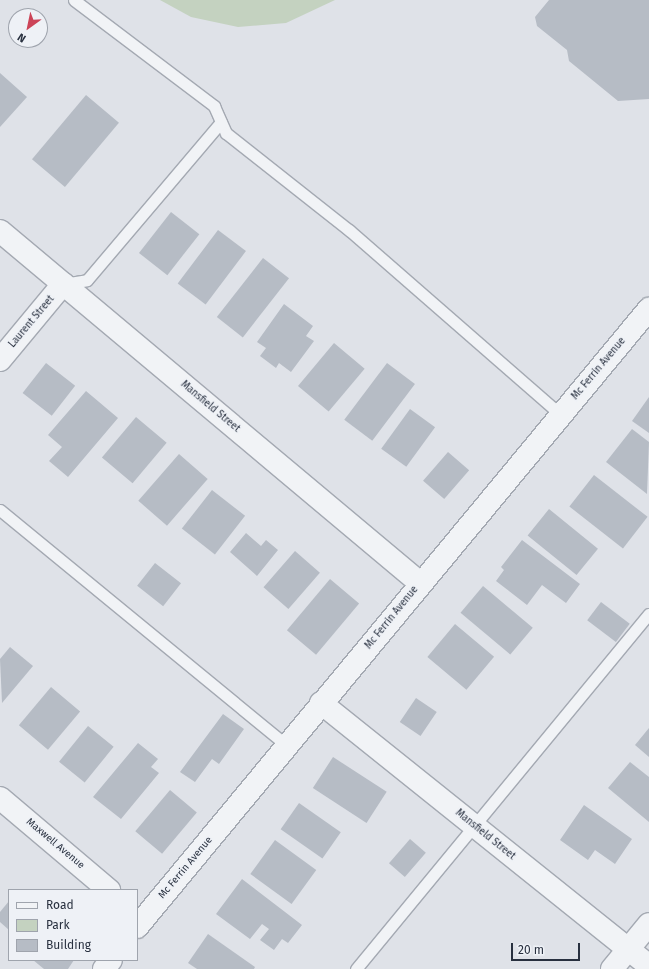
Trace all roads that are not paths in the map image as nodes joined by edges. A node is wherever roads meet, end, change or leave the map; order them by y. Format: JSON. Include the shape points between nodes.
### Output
{"nodes":[{"id":1,"x":74,"y":0,"type":"edge"},
{"id":2,"x":221,"y":122,"type":"junction"},
{"id":3,"x":0,"y":230,"type":"edge"},
{"id":4,"x":63,"y":284,"type":"junction"},
{"id":5,"x":649,"y":309,"type":"edge"},
{"id":6,"x":0,"y":360,"type":"edge"},
{"id":7,"x":560,"y":415,"type":"junction"},
{"id":8,"x":0,"y":510,"type":"edge"},
{"id":9,"x":420,"y":583,"type":"junction"},
{"id":10,"x":649,"y":614,"type":"edge"},
{"id":11,"x":321,"y":703,"type":"junction"},
{"id":12,"x":287,"y":746,"type":"junction"},
{"id":13,"x":0,"y":798,"type":"edge"},
{"id":14,"x":474,"y":826,"type":"junction"},
{"id":15,"x":108,"y":889,"type":"edge"},
{"id":16,"x":139,"y":920,"type":"edge"},
{"id":17,"x":649,"y":924,"type":"edge"},
{"id":18,"x":629,"y":950,"type":"junction"},
{"id":19,"x":110,"y":961,"type":"edge"},
{"id":20,"x":649,"y":966,"type":"edge"},
{"id":21,"x":104,"y":969,"type":"edge"},
{"id":22,"x":356,"y":969,"type":"edge"},
{"id":23,"x":612,"y":969,"type":"edge"}],
"edges":[{"from":1,"to":2,"type":"lane","via":[[214,106]]},
{"from":2,"to":4,"type":"lane","via":[[87,280]]},
{"from":2,"to":7,"type":"lane","via":[[226,133],[349,230]]},
{"from":3,"to":4,"type":"street","name":"Mansfield Street"},
{"from":4,"to":6,"type":"street","name":"Laurent Street"},
{"from":4,"to":9,"type":"street","name":"Mansfield Street"},
{"from":5,"to":7,"type":"street","name":"Mc Ferrin Avenue"},
{"from":7,"to":9,"type":"street","name":"Mc Ferrin Avenue"},
{"from":8,"to":12,"type":"lane"},
{"from":9,"to":11,"type":"street","name":"Mc Ferrin Avenue"},
{"from":10,"to":14,"type":"lane"},
{"from":11,"to":12,"type":"street","name":"Mc Ferrin Avenue"},
{"from":11,"to":14,"type":"street","name":"Mansfield Street"},
{"from":12,"to":16,"type":"street","name":"Mc Ferrin Avenue"},
{"from":13,"to":15,"type":"street","name":"Maxwell Avenue"},
{"from":14,"to":18,"type":"street","name":"Mansfield Street"},
{"from":14,"to":22,"type":"lane"},
{"from":17,"to":18,"type":"street"},
{"from":18,"to":20,"type":"street","name":"Mansfield Street"},
{"from":18,"to":23,"type":"street"},
{"from":19,"to":21,"type":"street"}]}
